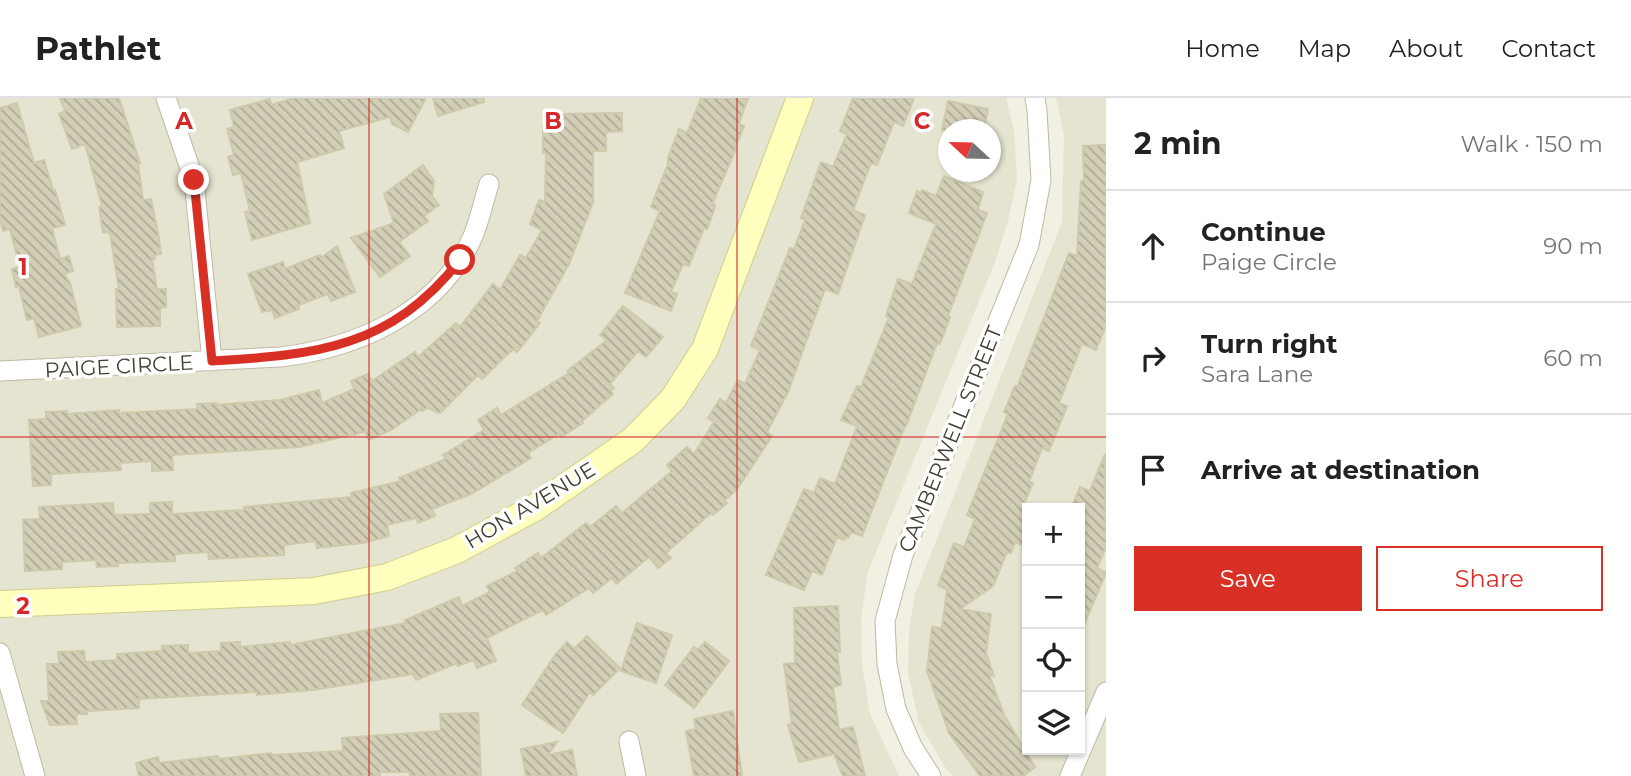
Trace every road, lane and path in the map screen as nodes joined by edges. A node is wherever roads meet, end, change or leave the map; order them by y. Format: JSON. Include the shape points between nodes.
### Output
{"nodes":[{"id":1,"x":166,"y":98,"type":"edge"},
{"id":2,"x":800,"y":98,"type":"edge"},
{"id":3,"x":1035,"y":98,"type":"edge"},
{"id":4,"x":489,"y":184,"type":"dead end"},
{"id":5,"x":212,"y":361,"type":"junction"},
{"id":6,"x":0,"y":371,"type":"edge"},
{"id":7,"x":0,"y":604,"type":"edge"},
{"id":8,"x":0,"y":653,"type":"edge"},
{"id":9,"x":1106,"y":692,"type":"edge"},
{"id":10,"x":629,"y":741,"type":"dead end"},
{"id":11,"x":35,"y":776,"type":"edge"},
{"id":12,"x":636,"y":776,"type":"edge"},
{"id":13,"x":931,"y":776,"type":"edge"},
{"id":14,"x":1070,"y":776,"type":"edge"}],
"edges":[{"from":1,"to":5,"type":"street","via":[[194,180]]},
{"from":2,"to":7,"type":"street","name":"HON AVENUE","via":[[705,349],[673,399],[633,440],[536,507],[457,550],[387,577],[314,591]]},
{"from":3,"to":13,"type":"street","name":"CAMBERWELL STREET","via":[[1041,180],[1029,246],[903,555],[885,621],[896,709]]},
{"from":4,"to":5,"type":"street","name":"PAIGE CIRCLE","via":[[473,236],[460,260],[442,283],[400,317],[377,331],[325,350]]},
{"from":5,"to":6,"type":"street","name":"PAIGE CIRCLE"},
{"from":8,"to":11,"type":"street"},
{"from":9,"to":14,"type":"street"},
{"from":10,"to":12,"type":"street"}]}
